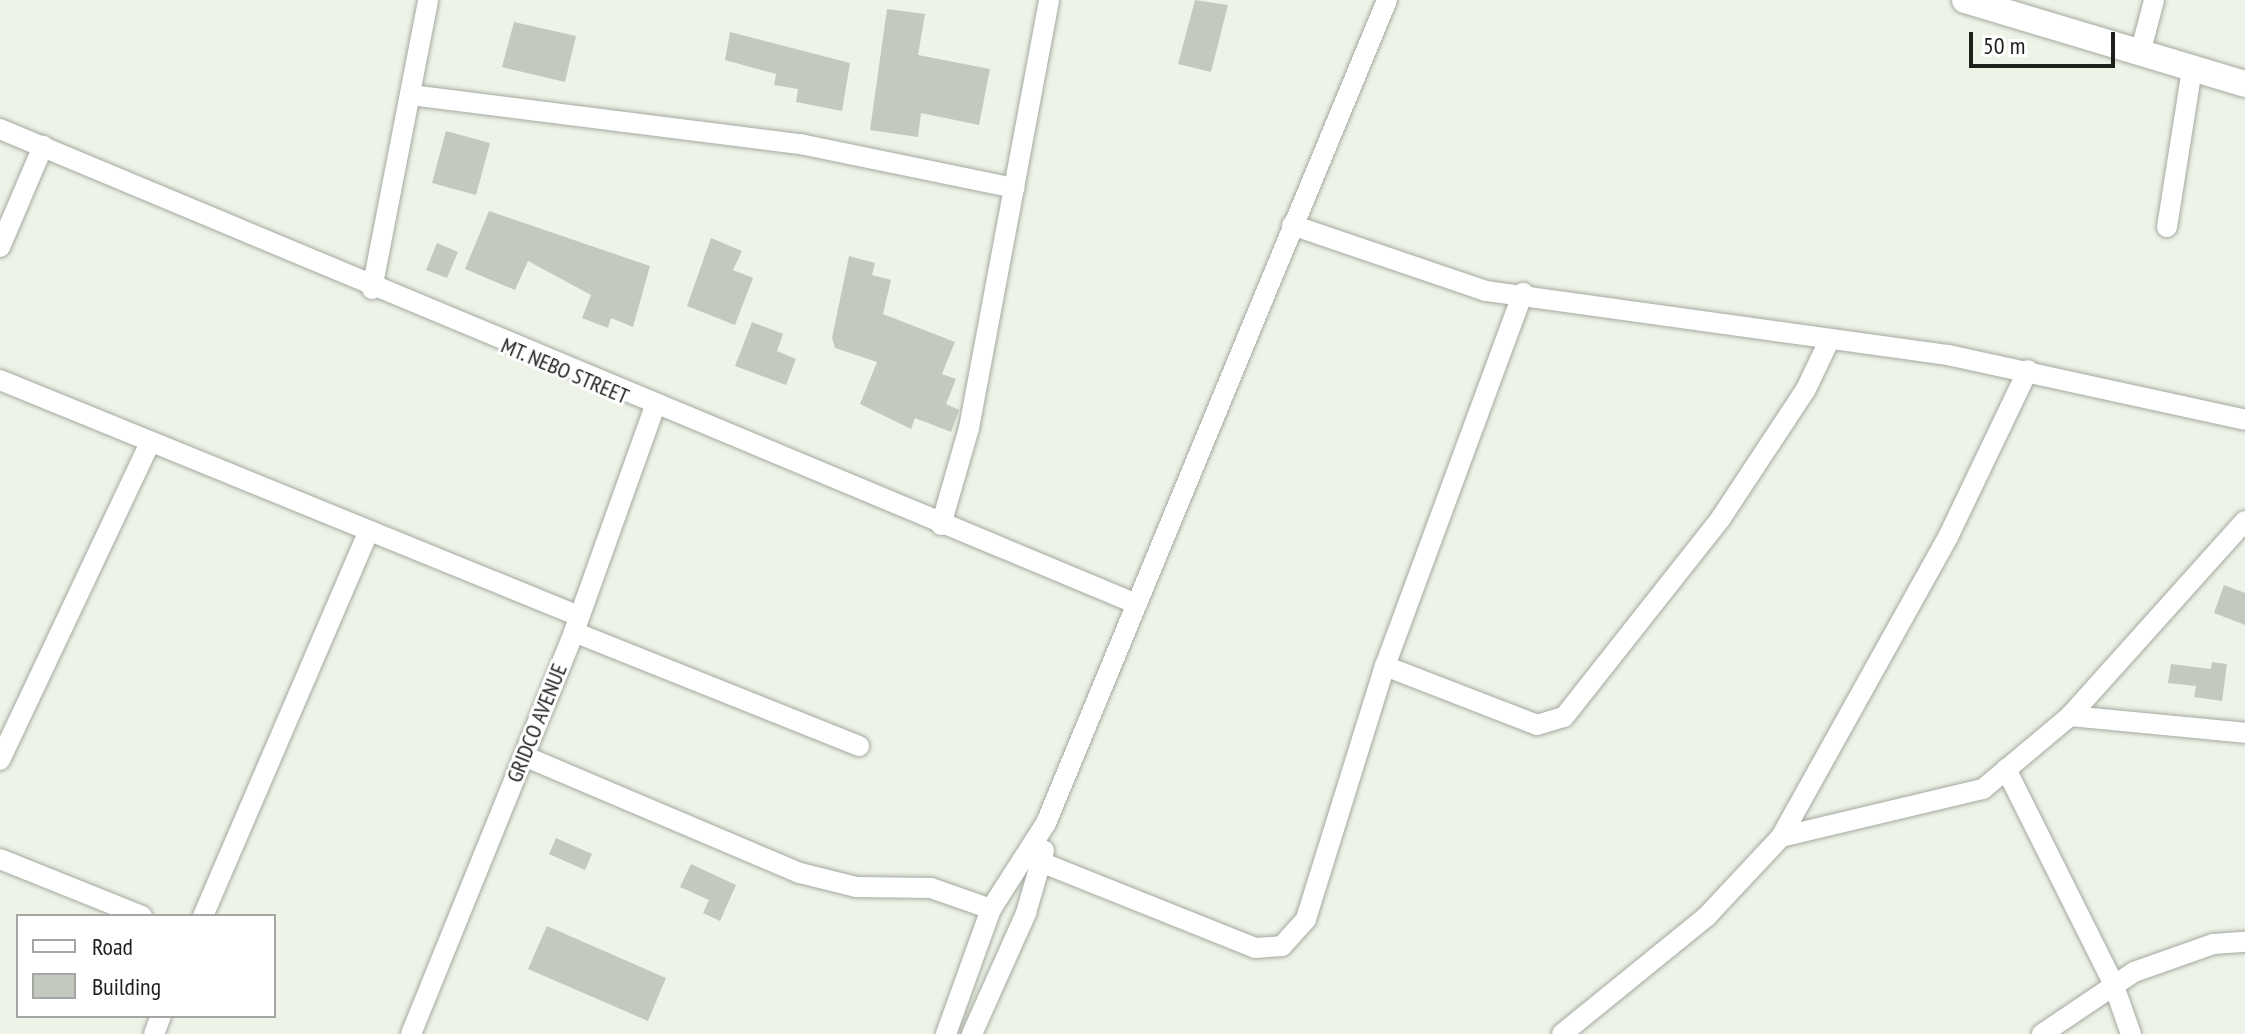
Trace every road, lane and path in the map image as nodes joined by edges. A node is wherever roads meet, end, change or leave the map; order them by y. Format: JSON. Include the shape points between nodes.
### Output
{"nodes":[{"id":1,"x":428,"y":0,"type":"edge"},
{"id":2,"x":1049,"y":0,"type":"edge"},
{"id":3,"x":1387,"y":0,"type":"edge"},
{"id":4,"x":1965,"y":0,"type":"edge"},
{"id":5,"x":2154,"y":0,"type":"edge"},
{"id":6,"x":2141,"y":50,"type":"junction"},
{"id":7,"x":2245,"y":67,"type":"edge"},
{"id":8,"x":2192,"y":70,"type":"junction"},
{"id":9,"x":2245,"y":84,"type":"edge"},
{"id":10,"x":411,"y":95,"type":"junction"},
{"id":11,"x":0,"y":129,"type":"edge"},
{"id":12,"x":43,"y":146,"type":"junction"},
{"id":13,"x":1015,"y":188,"type":"junction"},
{"id":14,"x":1292,"y":225,"type":"junction"},
{"id":15,"x":2167,"y":227,"type":"dead end"},
{"id":16,"x":0,"y":247,"type":"edge"},
{"id":17,"x":372,"y":289,"type":"junction"},
{"id":18,"x":1523,"y":293,"type":"junction"},
{"id":19,"x":1830,"y":339,"type":"junction"},
{"id":20,"x":2028,"y":370,"type":"junction"},
{"id":21,"x":0,"y":380,"type":"edge"},
{"id":22,"x":654,"y":408,"type":"junction"},
{"id":23,"x":2245,"y":420,"type":"edge"},
{"id":24,"x":150,"y":442,"type":"junction"},
{"id":25,"x":2245,"y":521,"type":"edge"},
{"id":26,"x":941,"y":525,"type":"junction"},
{"id":27,"x":368,"y":533,"type":"junction"},
{"id":28,"x":1134,"y":603,"type":"junction"},
{"id":29,"x":576,"y":624,"type":"junction"},
{"id":30,"x":1385,"y":666,"type":"junction"},
{"id":31,"x":2070,"y":716,"type":"junction"},
{"id":32,"x":2245,"y":733,"type":"edge"},
{"id":33,"x":859,"y":746,"type":"dead end"},
{"id":34,"x":524,"y":756,"type":"junction"},
{"id":35,"x":0,"y":760,"type":"edge"},
{"id":36,"x":2006,"y":769,"type":"junction"},
{"id":37,"x":1046,"y":823,"type":"junction"},
{"id":38,"x":1781,"y":837,"type":"junction"},
{"id":39,"x":0,"y":859,"type":"edge"},
{"id":40,"x":1043,"y":863,"type":"junction"},
{"id":41,"x":991,"y":909,"type":"junction"},
{"id":42,"x":137,"y":914,"type":"edge"},
{"id":43,"x":204,"y":914,"type":"edge"},
{"id":44,"x":2245,"y":942,"type":"edge"},
{"id":45,"x":2113,"y":983,"type":"junction"},
{"id":46,"x":411,"y":1034,"type":"edge"},
{"id":47,"x":946,"y":1034,"type":"edge"},
{"id":48,"x":972,"y":1034,"type":"edge"},
{"id":49,"x":1562,"y":1034,"type":"edge"},
{"id":50,"x":2042,"y":1034,"type":"edge"},
{"id":51,"x":2131,"y":1034,"type":"edge"}],
"edges":[{"from":1,"to":10,"type":"street"},
{"from":2,"to":13,"type":"street"},
{"from":3,"to":14,"type":"street"},
{"from":4,"to":6,"type":"main road"},
{"from":5,"to":6,"type":"street"},
{"from":6,"to":7,"type":"main road"},
{"from":6,"to":8,"type":"main road"},
{"from":8,"to":9,"type":"main road"},
{"from":8,"to":15,"type":"street"},
{"from":10,"to":13,"type":"street","via":[[800,144]]},
{"from":10,"to":17,"type":"street"},
{"from":11,"to":12,"type":"street","name":"MT. NEBO STREET"},
{"from":12,"to":16,"type":"street"},
{"from":12,"to":17,"type":"street","name":"MT. NEBO STREET"},
{"from":13,"to":26,"type":"street","via":[[969,428]]},
{"from":14,"to":18,"type":"street","via":[[1455,283]]},
{"from":14,"to":28,"type":"street"},
{"from":17,"to":22,"type":"street","name":"MT. NEBO STREET"},
{"from":18,"to":19,"type":"street"},
{"from":18,"to":30,"type":"street"},
{"from":19,"to":20,"type":"street"},
{"from":19,"to":30,"type":"street","via":[[1806,389],[1721,518],[1564,717],[1537,725]]},
{"from":20,"to":23,"type":"street"},
{"from":20,"to":38,"type":"street","via":[[1948,537]]},
{"from":21,"to":24,"type":"street"},
{"from":22,"to":26,"type":"street","name":"MT. NEBO STREET"},
{"from":22,"to":29,"type":"street","name":"GRIDCO AVENUE"},
{"from":24,"to":27,"type":"street"},
{"from":24,"to":35,"type":"street"},
{"from":25,"to":31,"type":"street"},
{"from":26,"to":28,"type":"street","name":"MT. NEBO STREET"},
{"from":27,"to":29,"type":"street"},
{"from":27,"to":43,"type":"street"},
{"from":28,"to":37,"type":"street"},
{"from":29,"to":33,"type":"street"},
{"from":29,"to":34,"type":"street","name":"GRIDCO AVENUE"},
{"from":30,"to":40,"type":"street","via":[[1306,919],[1282,946],[1255,948]]},
{"from":31,"to":32,"type":"street"},
{"from":31,"to":36,"type":"street"},
{"from":34,"to":41,"type":"street","via":[[800,873],[856,887],[931,888]]},
{"from":34,"to":46,"type":"street","name":"GRIDCO AVENUE"},
{"from":36,"to":38,"type":"street","via":[[1983,789]]},
{"from":36,"to":45,"type":"street"},
{"from":37,"to":40,"type":"street"},
{"from":37,"to":41,"type":"street"},
{"from":38,"to":49,"type":"street","via":[[1707,916]]},
{"from":39,"to":42,"type":"street"},
{"from":40,"to":48,"type":"street"},
{"from":41,"to":47,"type":"street"},
{"from":44,"to":45,"type":"street","via":[[2213,944]]},
{"from":45,"to":50,"type":"street"},
{"from":45,"to":51,"type":"street"}]}
